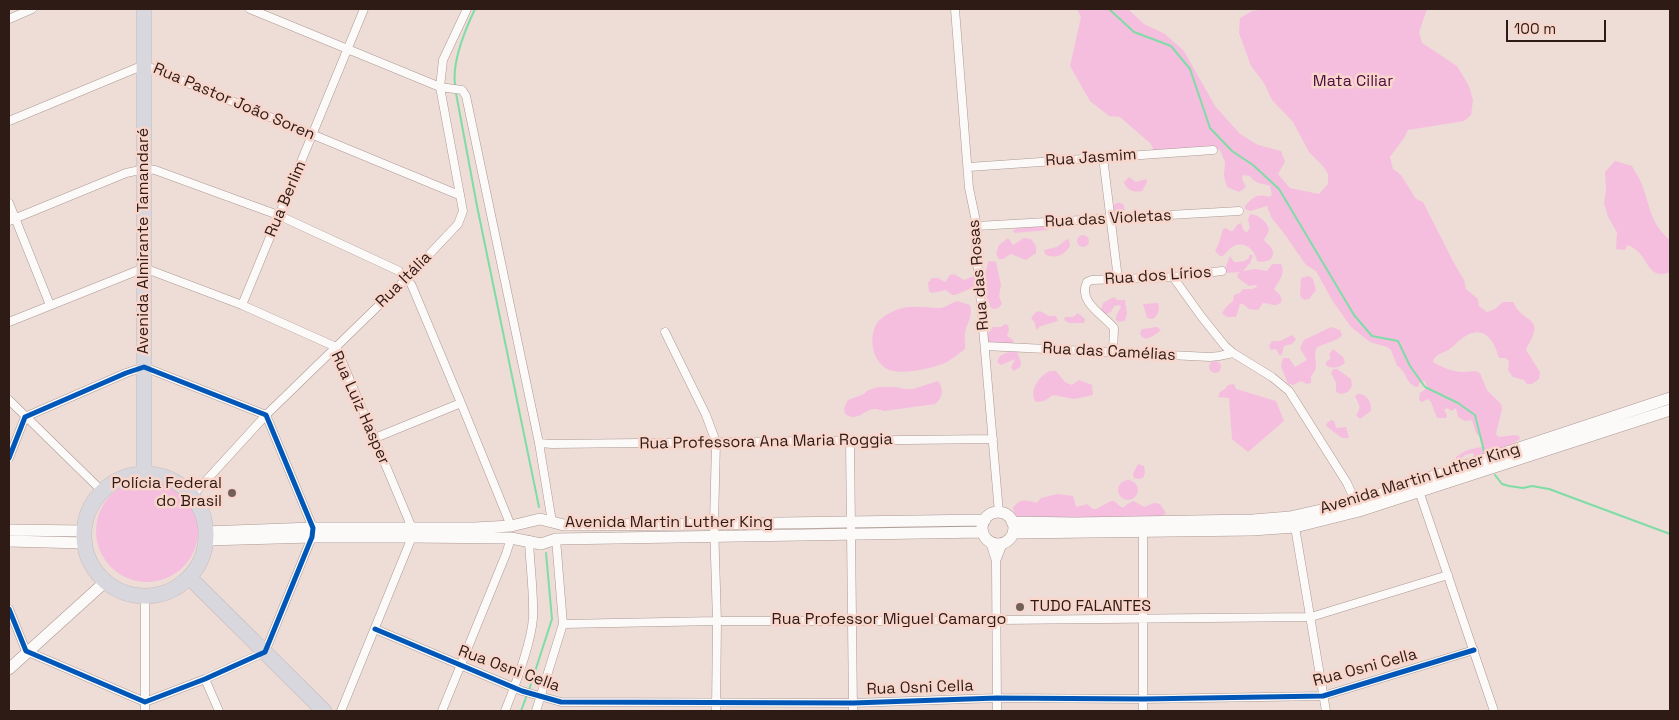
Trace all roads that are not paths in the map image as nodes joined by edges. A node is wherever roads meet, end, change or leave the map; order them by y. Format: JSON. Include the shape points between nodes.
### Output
{"nodes":[{"id":1,"x":32,"y":9,"type":"edge"},
{"id":2,"x":144,"y":9,"type":"edge"},
{"id":3,"x":250,"y":9,"type":"edge"},
{"id":4,"x":364,"y":9,"type":"edge"},
{"id":5,"x":467,"y":9,"type":"edge"},
{"id":6,"x":955,"y":9,"type":"edge"},
{"id":7,"x":9,"y":19,"type":"edge"},
{"id":8,"x":347,"y":49,"type":"junction"},
{"id":9,"x":144,"y":65,"type":"junction"},
{"id":10,"x":440,"y":87,"type":"junction"},
{"id":11,"x":9,"y":121,"type":"edge"},
{"id":12,"x":312,"y":135,"type":"junction"},
{"id":13,"x":1213,"y":150,"type":"dead end"},
{"id":14,"x":1103,"y":157,"type":"junction"},
{"id":15,"x":969,"y":167,"type":"junction"},
{"id":16,"x":145,"y":169,"type":"junction"},
{"id":17,"x":459,"y":195,"type":"junction"},
{"id":18,"x":9,"y":203,"type":"edge"},
{"id":19,"x":1238,"y":211,"type":"dead end"},
{"id":20,"x":278,"y":215,"type":"junction"},
{"id":21,"x":1110,"y":219,"type":"junction"},
{"id":22,"x":12,"y":220,"type":"edge"},
{"id":23,"x":977,"y":226,"type":"junction"},
{"id":24,"x":144,"y":268,"type":"junction"},
{"id":25,"x":1222,"y":271,"type":"dead end"},
{"id":26,"x":1173,"y":277,"type":"junction"},
{"id":27,"x":407,"y":278,"type":"junction"},
{"id":28,"x":1118,"y":279,"type":"junction"},
{"id":29,"x":50,"y":305,"type":"junction"},
{"id":30,"x":242,"y":305,"type":"junction"},
{"id":31,"x":9,"y":322,"type":"edge"},
{"id":32,"x":664,"y":332,"type":"dead end"},
{"id":33,"x":985,"y":346,"type":"junction"},
{"id":34,"x":336,"y":347,"type":"junction"},
{"id":35,"x":1113,"y":352,"type":"junction"},
{"id":36,"x":1232,"y":353,"type":"junction"},
{"id":37,"x":144,"y":367,"type":"junction"},
{"id":38,"x":1670,"y":398,"type":"edge"},
{"id":39,"x":9,"y":400,"type":"edge"},
{"id":40,"x":462,"y":403,"type":"junction"},
{"id":41,"x":1670,"y":410,"type":"edge"},
{"id":42,"x":266,"y":414,"type":"junction"},
{"id":43,"x":25,"y":417,"type":"junction"},
{"id":44,"x":375,"y":438,"type":"junction"},
{"id":45,"x":994,"y":439,"type":"junction"},
{"id":46,"x":850,"y":441,"type":"junction"},
{"id":47,"x":716,"y":442,"type":"junction"},
{"id":48,"x":540,"y":443,"type":"junction"},
{"id":49,"x":9,"y":458,"type":"edge"},
{"id":50,"x":144,"y":474,"type":"junction"},
{"id":51,"x":102,"y":491,"type":"junction"},
{"id":52,"x":1419,"y":491,"type":"junction"},
{"id":53,"x":192,"y":496,"type":"junction"},
{"id":54,"x":1357,"y":506,"type":"junction"},
{"id":55,"x":999,"y":512,"type":"junction"},
{"id":56,"x":984,"y":520,"type":"junction"},
{"id":57,"x":552,"y":522,"type":"junction"},
{"id":58,"x":529,"y":523,"type":"junction"},
{"id":59,"x":630,"y":524,"type":"junction"},
{"id":60,"x":1252,"y":525,"type":"junction"},
{"id":61,"x":511,"y":526,"type":"junction"},
{"id":62,"x":1295,"y":527,"type":"junction"},
{"id":63,"x":851,"y":528,"type":"junction"},
{"id":64,"x":1012,"y":528,"type":"junction"},
{"id":65,"x":9,"y":530,"type":"edge"},
{"id":66,"x":714,"y":530,"type":"junction"},
{"id":67,"x":412,"y":532,"type":"junction"},
{"id":68,"x":982,"y":532,"type":"junction"},
{"id":69,"x":1143,"y":532,"type":"junction"},
{"id":70,"x":312,"y":533,"type":"junction"},
{"id":71,"x":475,"y":533,"type":"junction"},
{"id":72,"x":206,"y":536,"type":"junction"},
{"id":73,"x":84,"y":537,"type":"junction"},
{"id":74,"x":630,"y":537,"type":"junction"},
{"id":75,"x":511,"y":538,"type":"junction"},
{"id":76,"x":556,"y":539,"type":"junction"},
{"id":77,"x":529,"y":540,"type":"junction"},
{"id":78,"x":9,"y":541,"type":"edge"},
{"id":79,"x":990,"y":542,"type":"junction"},
{"id":80,"x":1003,"y":543,"type":"junction"},
{"id":81,"x":996,"y":561,"type":"junction"},
{"id":82,"x":1448,"y":575,"type":"junction"},
{"id":83,"x":189,"y":577,"type":"junction"},
{"id":84,"x":105,"y":582,"type":"junction"},
{"id":85,"x":145,"y":596,"type":"junction"},
{"id":86,"x":9,"y":609,"type":"edge"},
{"id":87,"x":1311,"y":617,"type":"junction"},
{"id":88,"x":996,"y":619,"type":"junction"},
{"id":89,"x":1144,"y":619,"type":"junction"},
{"id":90,"x":852,"y":620,"type":"junction"},
{"id":91,"x":717,"y":621,"type":"junction"},
{"id":92,"x":562,"y":624,"type":"junction"},
{"id":93,"x":375,"y":629,"type":"junction"},
{"id":94,"x":1474,"y":650,"type":"junction"},
{"id":95,"x":26,"y":651,"type":"junction"},
{"id":96,"x":265,"y":652,"type":"junction"},
{"id":97,"x":461,"y":665,"type":"junction"},
{"id":98,"x":9,"y":669,"type":"edge"},
{"id":99,"x":205,"y":679,"type":"junction"},
{"id":100,"x":518,"y":689,"type":"junction"},
{"id":101,"x":1323,"y":696,"type":"junction"},
{"id":102,"x":538,"y":697,"type":"junction"},
{"id":103,"x":996,"y":698,"type":"junction"},
{"id":104,"x":1143,"y":699,"type":"junction"},
{"id":105,"x":145,"y":702,"type":"junction"},
{"id":106,"x":716,"y":707,"type":"edge"},
{"id":107,"x":853,"y":707,"type":"edge"},
{"id":108,"x":145,"y":711,"type":"edge"},
{"id":109,"x":219,"y":711,"type":"edge"},
{"id":110,"x":324,"y":711,"type":"edge"},
{"id":111,"x":341,"y":711,"type":"edge"},
{"id":112,"x":442,"y":711,"type":"edge"},
{"id":113,"x":505,"y":711,"type":"edge"},
{"id":114,"x":536,"y":711,"type":"edge"},
{"id":115,"x":997,"y":711,"type":"edge"},
{"id":116,"x":1143,"y":711,"type":"edge"},
{"id":117,"x":1326,"y":711,"type":"edge"},
{"id":118,"x":1494,"y":711,"type":"edge"}],
"edges":[{"from":1,"to":7,"type":"street"},
{"from":2,"to":9,"type":"highway","name":"Avenida Almirante Tamandaré"},
{"from":3,"to":8,"type":"street"},
{"from":4,"to":8,"type":"street","name":"Rua Berlim"},
{"from":5,"to":10,"type":"street","name":"Rua Itália","via":[[443,60]]},
{"from":6,"to":15,"type":"street","name":"Rua das Rosas"},
{"from":8,"to":10,"type":"street"},
{"from":8,"to":12,"type":"street","name":"Rua Berlim"},
{"from":9,"to":11,"type":"street","name":"Rua Pastor João Soren"},
{"from":9,"to":12,"type":"street","name":"Rua Pastor João Soren"},
{"from":9,"to":16,"type":"highway","name":"Avenida Almirante Tamandaré"},
{"from":10,"to":17,"type":"street","name":"Rua Itália"},
{"from":10,"to":48,"type":"street","via":[[462,90],[466,96]]},
{"from":12,"to":17,"type":"street","name":"Rua Pastor João Soren"},
{"from":12,"to":20,"type":"street","name":"Rua Berlim"},
{"from":13,"to":14,"type":"street","name":"Rua Jasmim"},
{"from":14,"to":15,"type":"street","name":"Rua Jasmim"},
{"from":14,"to":21,"type":"street"},
{"from":15,"to":23,"type":"street","name":"Rua das Rosas","via":[[970,196]]},
{"from":16,"to":20,"type":"street"},
{"from":16,"to":22,"type":"street","via":[[126,173]]},
{"from":16,"to":24,"type":"highway","name":"Avenida Almirante Tamandaré"},
{"from":17,"to":27,"type":"street","name":"Rua Itália","via":[[463,211],[458,224]]},
{"from":18,"to":22,"type":"street"},
{"from":19,"to":21,"type":"street","name":"Rua das Violetas"},
{"from":20,"to":27,"type":"street","via":[[399,271]]},
{"from":20,"to":30,"type":"street","name":"Rua Berlim"},
{"from":21,"to":23,"type":"street","name":"Rua das Violetas"},
{"from":21,"to":28,"type":"street"},
{"from":22,"to":29,"type":"street"},
{"from":23,"to":33,"type":"street","name":"Rua das Rosas"},
{"from":24,"to":29,"type":"street"},
{"from":24,"to":30,"type":"street","name":"Rua Luiz Hasper"},
{"from":24,"to":37,"type":"highway","name":"Avenida Almirante Tamandaré"},
{"from":25,"to":26,"type":"street","name":"Rua dos Lírios"},
{"from":26,"to":28,"type":"street","name":"Rua dos Lírios"},
{"from":26,"to":36,"type":"street"},
{"from":27,"to":34,"type":"street","name":"Rua Itália"},
{"from":27,"to":40,"type":"street"},
{"from":28,"to":35,"type":"street","name":"Rua dos Lírios","via":[[1092,280],[1087,282],[1085,289],[1089,304],[1114,328]]},
{"from":29,"to":31,"type":"street"},
{"from":30,"to":34,"type":"street","name":"Rua Luiz Hasper"},
{"from":32,"to":47,"type":"street"},
{"from":33,"to":35,"type":"street","name":"Rua das Camélias"},
{"from":33,"to":45,"type":"street","name":"Rua das Rosas"},
{"from":34,"to":42,"type":"street","name":"Rua Itália"},
{"from":34,"to":44,"type":"street","name":"Rua Luiz Hasper"},
{"from":35,"to":36,"type":"street","name":"Rua das Camélias","via":[[1210,356]]},
{"from":36,"to":54,"type":"street","via":[[1289,391],[1347,483]]},
{"from":37,"to":42,"type":"street"},
{"from":37,"to":43,"type":"street"},
{"from":37,"to":50,"type":"highway","name":"Avenida Almirante Tamandaré"},
{"from":38,"to":54,"type":"main road","name":"Avenida Martin Luther King"},
{"from":39,"to":43,"type":"street"},
{"from":40,"to":44,"type":"street"},
{"from":40,"to":61,"type":"street"},
{"from":41,"to":52,"type":"main road","name":"Avenida Martin Luther King"},
{"from":42,"to":53,"type":"street","name":"Rua Itália"},
{"from":42,"to":70,"type":"street"},
{"from":43,"to":49,"type":"street"},
{"from":43,"to":51,"type":"street"},
{"from":44,"to":67,"type":"street","name":"Rua Luiz Hasper"},
{"from":45,"to":46,"type":"street","name":"Rua Professora Ana Maria Roggia"},
{"from":45,"to":55,"type":"street","name":"Rua das Rosas"},
{"from":46,"to":47,"type":"street","name":"Rua Professora Ana Maria Roggia"},
{"from":46,"to":63,"type":"street"},
{"from":47,"to":48,"type":"street","name":"Rua Professora Ana Maria Roggia"},
{"from":47,"to":66,"type":"street"},
{"from":48,"to":57,"type":"street"},
{"from":50,"to":51,"type":"highway","via":[[128,476]]},
{"from":50,"to":53,"type":"highway","via":[[162,476]]},
{"from":51,"to":73,"type":"highway","via":[[89,510]]},
{"from":52,"to":54,"type":"main road","name":"Avenida Martin Luther King"},
{"from":52,"to":82,"type":"street"},
{"from":53,"to":72,"type":"highway","via":[[204,519]]},
{"from":54,"to":60,"type":"main road","name":"Avenida Martin Luther King"},
{"from":54,"to":62,"type":"main road","name":"Avenida Martin Luther King"},
{"from":55,"to":56,"type":"main road"},
{"from":55,"to":64,"type":"main road","via":[[1009,517]]},
{"from":56,"to":63,"type":"main road","name":"Avenida Martin Luther King"},
{"from":56,"to":68,"type":"main road"},
{"from":57,"to":58,"type":"main road","name":"Avenida Martin Luther King","via":[[540,520]]},
{"from":57,"to":59,"type":"main road","name":"Avenida Martin Luther King"},
{"from":57,"to":76,"type":"main road"},
{"from":58,"to":61,"type":"main road","name":"Avenida Martin Luther King"},
{"from":58,"to":77,"type":"main road"},
{"from":59,"to":66,"type":"main road","name":"Avenida Martin Luther King"},
{"from":59,"to":74,"type":"main road"},
{"from":60,"to":62,"type":"main road","name":"Avenida Martin Luther King"},
{"from":60,"to":64,"type":"main road","name":"Avenida Martin Luther King","via":[[1074,523]]},
{"from":60,"to":69,"type":"main road","name":"Avenida Martin Luther King"},
{"from":61,"to":71,"type":"main road","name":"Avenida Martin Luther King"},
{"from":62,"to":87,"type":"street"},
{"from":63,"to":66,"type":"main road","name":"Avenida Martin Luther King"},
{"from":63,"to":68,"type":"main road","name":"Avenida Martin Luther King"},
{"from":63,"to":90,"type":"street"},
{"from":64,"to":69,"type":"main road","name":"Avenida Martin Luther King"},
{"from":64,"to":80,"type":"main road","via":[[1009,539]]},
{"from":65,"to":73,"type":"main road"},
{"from":66,"to":74,"type":"main road","name":"Avenida Martin Luther King"},
{"from":66,"to":91,"type":"street"},
{"from":67,"to":70,"type":"main road","name":"Avenida Martin Luther King"},
{"from":67,"to":71,"type":"main road","name":"Avenida Martin Luther King"},
{"from":67,"to":93,"type":"street"},
{"from":68,"to":79,"type":"main road"},
{"from":69,"to":89,"type":"street"},
{"from":70,"to":72,"type":"main road","name":"Avenida Martin Luther King"},
{"from":70,"to":96,"type":"street"},
{"from":71,"to":75,"type":"main road","name":"Avenida Martin Luther King"},
{"from":72,"to":83,"type":"highway","via":[[203,554]]},
{"from":73,"to":78,"type":"main road"},
{"from":73,"to":84,"type":"highway","via":[[91,564]]},
{"from":74,"to":76,"type":"main road","name":"Avenida Martin Luther King"},
{"from":75,"to":77,"type":"main road","name":"Avenida Martin Luther King"},
{"from":75,"to":97,"type":"street"},
{"from":76,"to":77,"type":"main road","name":"Avenida Martin Luther King","via":[[541,544]]},
{"from":76,"to":92,"type":"street"},
{"from":77,"to":100,"type":"street","via":[[533,617]]},
{"from":79,"to":80,"type":"main road"},
{"from":79,"to":81,"type":"street"},
{"from":80,"to":81,"type":"street"},
{"from":81,"to":88,"type":"street"},
{"from":82,"to":87,"type":"street","name":"Rua Professor Miguel Camargo"},
{"from":82,"to":94,"type":"street"},
{"from":83,"to":85,"type":"highway","via":[[169,591]]},
{"from":83,"to":96,"type":"highway"},
{"from":84,"to":85,"type":"highway","via":[[124,592]]},
{"from":84,"to":95,"type":"main road"},
{"from":85,"to":105,"type":"street"},
{"from":86,"to":95,"type":"street"},
{"from":87,"to":89,"type":"street","name":"Rua Professor Miguel Camargo"},
{"from":87,"to":101,"type":"street"},
{"from":88,"to":89,"type":"street","name":"Rua Professor Miguel Camargo"},
{"from":88,"to":90,"type":"street","name":"Rua Professor Miguel Camargo"},
{"from":88,"to":103,"type":"street"},
{"from":89,"to":104,"type":"street"},
{"from":90,"to":91,"type":"street","name":"Rua Professor Miguel Camargo"},
{"from":90,"to":107,"type":"street"},
{"from":91,"to":92,"type":"street","name":"Rua Professor Miguel Camargo"},
{"from":91,"to":106,"type":"street"},
{"from":92,"to":102,"type":"street"},
{"from":93,"to":97,"type":"street","name":"Rua Osni Cella"},
{"from":93,"to":111,"type":"street"},
{"from":94,"to":101,"type":"street","name":"Rua Osni Cella"},
{"from":94,"to":118,"type":"street"},
{"from":95,"to":98,"type":"main road"},
{"from":95,"to":105,"type":"street"},
{"from":96,"to":99,"type":"street"},
{"from":96,"to":110,"type":"highway"},
{"from":97,"to":100,"type":"street","name":"Rua Osni Cella"},
{"from":97,"to":112,"type":"street"},
{"from":99,"to":105,"type":"street"},
{"from":99,"to":109,"type":"street"},
{"from":100,"to":102,"type":"street","name":"Rua Osni Cella"},
{"from":100,"to":113,"type":"street"},
{"from":101,"to":104,"type":"street","name":"Rua Osni Cella"},
{"from":101,"to":117,"type":"street"},
{"from":102,"to":106,"type":"street","name":"Rua Osni Cella","via":[[561,702]]},
{"from":102,"to":114,"type":"street"},
{"from":103,"to":104,"type":"street","name":"Rua Osni Cella"},
{"from":103,"to":107,"type":"street","name":"Rua Osni Cella"},
{"from":103,"to":115,"type":"street"},
{"from":104,"to":116,"type":"street"},
{"from":105,"to":108,"type":"street"},
{"from":106,"to":107,"type":"street","name":"Rua Osni Cella"}]}
